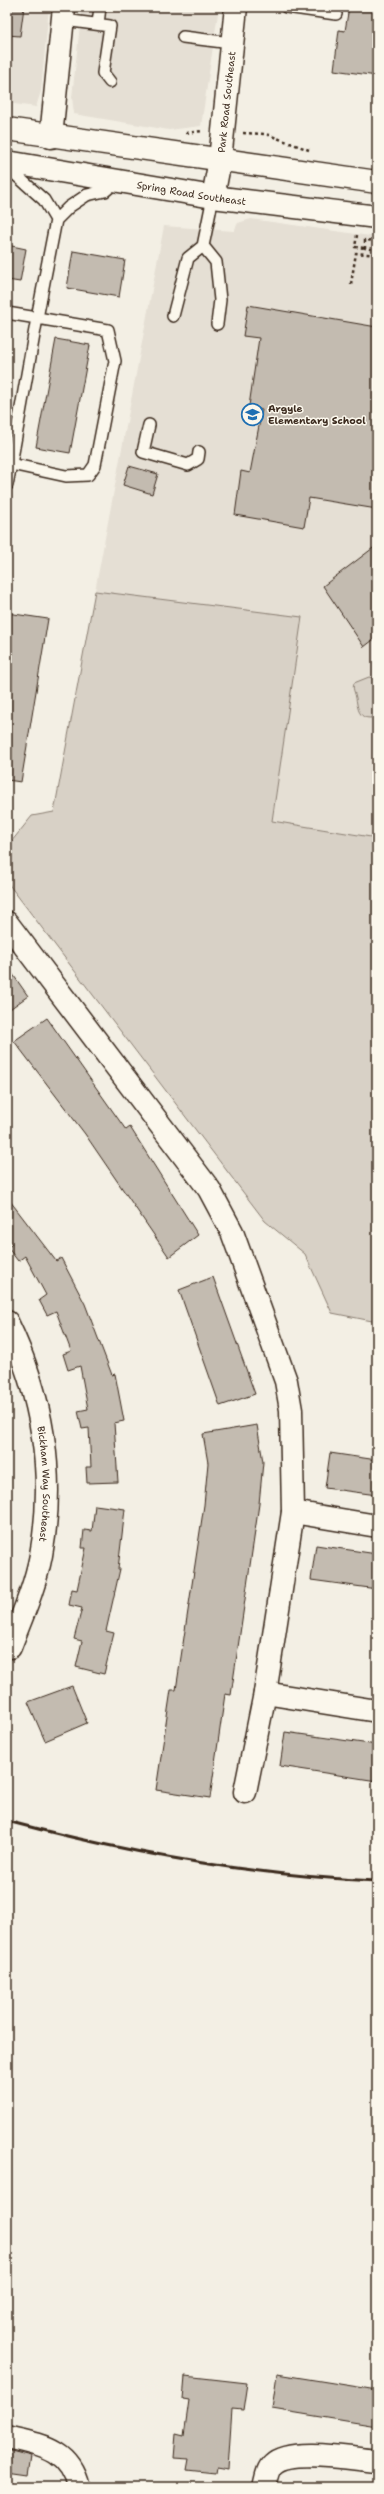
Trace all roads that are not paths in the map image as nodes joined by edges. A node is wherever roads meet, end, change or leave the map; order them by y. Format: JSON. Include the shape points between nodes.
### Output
{"nodes":[{"id":1,"x":100,"y":7,"type":"edge"},
{"id":2,"x":236,"y":7,"type":"edge"},
{"id":3,"x":286,"y":7,"type":"edge"},
{"id":4,"x":64,"y":13,"type":"edge"},
{"id":5,"x":336,"y":14,"type":"dead end"},
{"id":6,"x":98,"y":24,"type":"junction"},
{"id":7,"x":183,"y":36,"type":"dead end"},
{"id":8,"x":231,"y":43,"type":"junction"},
{"id":9,"x":110,"y":82,"type":"dead end"},
{"id":10,"x":7,"y":129,"type":"edge"},
{"id":11,"x":51,"y":137,"type":"junction"},
{"id":12,"x":220,"y":160,"type":"junction"},
{"id":13,"x":7,"y":162,"type":"edge"},
{"id":14,"x":7,"y":167,"type":"edge"},
{"id":15,"x":118,"y":181,"type":"junction"},
{"id":16,"x":377,"y":182,"type":"edge"},
{"id":17,"x":213,"y":197,"type":"junction"},
{"id":18,"x":377,"y":217,"type":"edge"},
{"id":19,"x":56,"y":220,"type":"junction"},
{"id":20,"x":203,"y":246,"type":"junction"},
{"id":21,"x":7,"y":313,"type":"edge"},
{"id":22,"x":173,"y":316,"type":"dead end"},
{"id":23,"x":37,"y":318,"type":"junction"},
{"id":24,"x":217,"y":324,"type":"dead end"},
{"id":25,"x":149,"y":424,"type":"dead end"},
{"id":26,"x":199,"y":452,"type":"dead end"},
{"id":27,"x":9,"y":464,"type":"edge"},
{"id":28,"x":7,"y":485,"type":"edge"},
{"id":29,"x":7,"y":923,"type":"edge"},
{"id":30,"x":7,"y":1322,"type":"edge"},
{"id":31,"x":293,"y":1512,"type":"junction"},
{"id":32,"x":377,"y":1526,"type":"edge"},
{"id":33,"x":10,"y":1647,"type":"dead end"},
{"id":34,"x":265,"y":1693,"type":"junction"},
{"id":35,"x":377,"y":1711,"type":"edge"},
{"id":36,"x":245,"y":1792,"type":"dead end"},
{"id":37,"x":7,"y":2436,"type":"edge"},
{"id":38,"x":377,"y":2461,"type":"edge"},
{"id":39,"x":79,"y":2487,"type":"edge"},
{"id":40,"x":264,"y":2487,"type":"edge"}],
"edges":[{"from":1,"to":6,"type":"lane"},
{"from":2,"to":8,"type":"street","name":"Park Road Southeast"},
{"from":3,"to":5,"type":"lane"},
{"from":4,"to":6,"type":"lane"},
{"from":4,"to":11,"type":"street"},
{"from":6,"to":9,"type":"lane","via":[[110,26],[103,73]]},
{"from":7,"to":8,"type":"lane"},
{"from":8,"to":12,"type":"street","name":"Park Road Southeast"},
{"from":10,"to":11,"type":"street"},
{"from":11,"to":12,"type":"street"},
{"from":12,"to":16,"type":"street"},
{"from":12,"to":17,"type":"street","name":"Park Road Southeast"},
{"from":13,"to":15,"type":"street","name":"Spring Road Southeast"},
{"from":14,"to":19,"type":"lane","via":[[44,200]]},
{"from":15,"to":17,"type":"street","name":"Spring Road Southeast"},
{"from":15,"to":19,"type":"lane","via":[[105,191],[83,198]]},
{"from":17,"to":18,"type":"street","name":"Spring Road Southeast"},
{"from":17,"to":20,"type":"lane"},
{"from":19,"to":23,"type":"lane"},
{"from":20,"to":22,"type":"lane","via":[[188,258]]},
{"from":20,"to":24,"type":"lane","via":[[216,262],[220,300]]},
{"from":21,"to":23,"type":"lane"},
{"from":23,"to":27,"type":"lane"},
{"from":23,"to":27,"type":"lane","via":[[108,330],[115,361],[95,465],[88,475],[66,476]]},
{"from":25,"to":26,"type":"lane","via":[[144,452],[188,465],[198,459]]},
{"from":27,"to":28,"type":"lane"},
{"from":29,"to":31,"type":"street","via":[[208,1189],[232,1232],[286,1381],[293,1444]]},
{"from":30,"to":33,"type":"street","name":"Bickham Way Southeast","via":[[31,1378],[39,1412],[47,1487],[41,1556],[33,1586]]},
{"from":31,"to":32,"type":"street"},
{"from":31,"to":34,"type":"street"},
{"from":34,"to":35,"type":"street"},
{"from":34,"to":36,"type":"street"},
{"from":37,"to":39,"type":"street","via":[[44,2446],[64,2457],[77,2477]]},
{"from":38,"to":40,"type":"street","via":[[317,2455],[281,2459],[272,2464]]}]}
